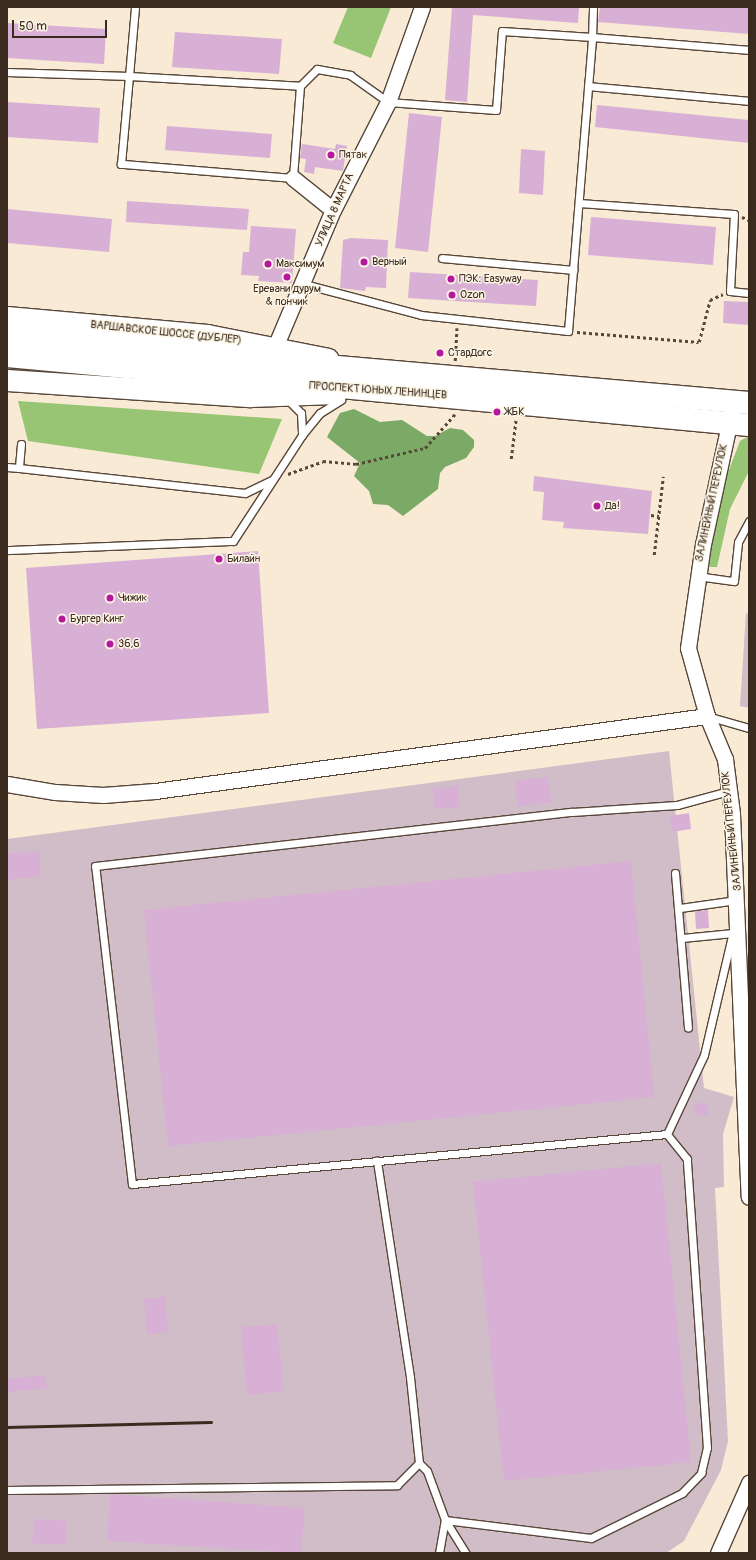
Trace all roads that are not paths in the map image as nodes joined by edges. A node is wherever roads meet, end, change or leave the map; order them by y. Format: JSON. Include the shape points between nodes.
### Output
{"nodes":[{"id":1,"x":135,"y":7,"type":"edge"},
{"id":2,"x":422,"y":7,"type":"edge"},
{"id":3,"x":593,"y":7,"type":"edge"},
{"id":4,"x":592,"y":37,"type":"junction"},
{"id":5,"x":749,"y":50,"type":"edge"},
{"id":6,"x":7,"y":72,"type":"edge"},
{"id":7,"x":129,"y":76,"type":"junction"},
{"id":8,"x":300,"y":86,"type":"junction"},
{"id":9,"x":588,"y":86,"type":"junction"},
{"id":10,"x":749,"y":100,"type":"edge"},
{"id":11,"x":388,"y":102,"type":"junction"},
{"id":12,"x":293,"y":178,"type":"junction"},
{"id":13,"x":579,"y":203,"type":"junction"},
{"id":14,"x":333,"y":210,"type":"junction"},
{"id":15,"x":442,"y":258,"type":"dead end"},
{"id":16,"x":573,"y":270,"type":"junction"},
{"id":17,"x":304,"y":284,"type":"junction"},
{"id":18,"x":749,"y":293,"type":"edge"},
{"id":19,"x":7,"y":317,"type":"edge"},
{"id":20,"x":7,"y":338,"type":"edge"},
{"id":21,"x":275,"y":347,"type":"junction"},
{"id":22,"x":7,"y":356,"type":"edge"},
{"id":23,"x":371,"y":369,"type":"junction"},
{"id":24,"x":7,"y":380,"type":"edge"},
{"id":25,"x":366,"y":392,"type":"junction"},
{"id":26,"x":277,"y":396,"type":"junction"},
{"id":27,"x":741,"y":403,"type":"edge"},
{"id":28,"x":739,"y":424,"type":"edge"},
{"id":29,"x":302,"y":435,"type":"junction"},
{"id":30,"x":22,"y":444,"type":"dead end"},
{"id":31,"x":7,"y":467,"type":"edge"},
{"id":32,"x":19,"y":468,"type":"junction"},
{"id":33,"x":274,"y":479,"type":"junction"},
{"id":34,"x":749,"y":521,"type":"edge"},
{"id":35,"x":7,"y":550,"type":"edge"},
{"id":36,"x":697,"y":576,"type":"junction"},
{"id":37,"x":707,"y":716,"type":"junction"},
{"id":38,"x":749,"y":728,"type":"edge"},
{"id":39,"x":7,"y":784,"type":"edge"},
{"id":40,"x":729,"y":792,"type":"junction"},
{"id":41,"x":675,"y":873,"type":"dead end"},
{"id":42,"x":739,"y":906,"type":"junction"},
{"id":43,"x":680,"y":908,"type":"junction"},
{"id":44,"x":733,"y":932,"type":"junction"},
{"id":45,"x":682,"y":938,"type":"junction"},
{"id":46,"x":688,"y":1027,"type":"dead end"},
{"id":47,"x":667,"y":1134,"type":"junction"},
{"id":48,"x":376,"y":1161,"type":"junction"},
{"id":49,"x":749,"y":1197,"type":"edge"},
{"id":50,"x":419,"y":1463,"type":"junction"},
{"id":51,"x":749,"y":1483,"type":"edge"},
{"id":52,"x":7,"y":1490,"type":"edge"},
{"id":53,"x":445,"y":1520,"type":"junction"},
{"id":54,"x":439,"y":1553,"type":"edge"},
{"id":55,"x":466,"y":1553,"type":"edge"},
{"id":56,"x":718,"y":1553,"type":"edge"}],
"edges":[{"from":1,"to":7,"type":"lane"},
{"from":2,"to":11,"type":"street","name":"УЛИЦА 8 МАРТА"},
{"from":3,"to":4,"type":"lane"},
{"from":4,"to":5,"type":"lane"},
{"from":4,"to":9,"type":"lane"},
{"from":4,"to":11,"type":"lane","via":[[502,31],[496,110]]},
{"from":6,"to":7,"type":"lane"},
{"from":7,"to":8,"type":"lane"},
{"from":7,"to":12,"type":"lane","via":[[121,164]]},
{"from":8,"to":11,"type":"lane","via":[[317,68],[350,75]]},
{"from":8,"to":12,"type":"lane"},
{"from":9,"to":10,"type":"lane"},
{"from":9,"to":13,"type":"lane"},
{"from":11,"to":14,"type":"street","name":"УЛИЦА 8 МАРТА"},
{"from":12,"to":14,"type":"street"},
{"from":13,"to":16,"type":"lane"},
{"from":13,"to":18,"type":"lane","via":[[734,214],[730,291]]},
{"from":14,"to":17,"type":"street","name":"УЛИЦА 8 МАРТА"},
{"from":15,"to":16,"type":"lane"},
{"from":16,"to":17,"type":"lane","via":[[568,331],[421,315]]},
{"from":17,"to":21,"type":"street","name":"УЛИЦА 8 МАРТА"},
{"from":19,"to":21,"type":"main road","name":"ВАРШАВСКОЕ ШОССЕ (ДУБЛЁР)","via":[[207,335]]},
{"from":20,"to":23,"type":"main road","name":"ПРОСПЕКТ ЮНЫХ ЛЕНИНЦЕВ"},
{"from":21,"to":23,"type":"main road","name":"ВАРШАВСКОЕ ШОССЕ (ДУБЛЁР)"},
{"from":22,"to":25,"type":"main road","name":"ПРОСПЕКТ ЮНЫХ ЛЕНИНЦЕВ"},
{"from":23,"to":27,"type":"main road","name":"ПРОСПЕКТ ЮНЫХ ЛЕНИНЦЕВ"},
{"from":24,"to":26,"type":"main road"},
{"from":25,"to":26,"type":"main road"},
{"from":25,"to":28,"type":"main road","name":"ПРОСПЕКТ ЮНЫХ ЛЕНИНЦЕВ"},
{"from":25,"to":29,"type":"lane","via":[[329,406]]},
{"from":26,"to":29,"type":"lane","via":[[294,404],[301,413]]},
{"from":27,"to":28,"type":"street","name":"ЗАЛИНЕЙНЫЙ ПЕРЕУЛОК"},
{"from":28,"to":36,"type":"street","name":"ЗАЛИНЕЙНЫЙ ПЕРЕУЛОК"},
{"from":29,"to":33,"type":"lane"},
{"from":30,"to":32,"type":"lane"},
{"from":31,"to":32,"type":"lane"},
{"from":32,"to":33,"type":"lane","via":[[245,493]]},
{"from":33,"to":35,"type":"lane","via":[[233,541]]},
{"from":34,"to":36,"type":"lane","via":[[738,542],[734,581]]},
{"from":36,"to":37,"type":"street","name":"ЗАЛИНЕЙНЫЙ ПЕРЕУЛОК","via":[[688,648]]},
{"from":37,"to":38,"type":"lane"},
{"from":37,"to":39,"type":"street","via":[[155,791],[96,795],[55,792]]},
{"from":37,"to":40,"type":"street","name":"ЗАЛИНЕЙНЫЙ ПЕРЕУЛОК","via":[[724,759]]},
{"from":40,"to":42,"type":"street","name":"ЗАЛИНЕЙНЫЙ ПЕРЕУЛОК"},
{"from":40,"to":48,"type":"lane","via":[[677,805],[572,812],[95,866],[132,1184]]},
{"from":41,"to":43,"type":"lane"},
{"from":42,"to":43,"type":"lane"},
{"from":42,"to":44,"type":"lane"},
{"from":42,"to":49,"type":"street","name":"ЗАЛИНЕЙНЫЙ ПЕРЕУЛОК"},
{"from":43,"to":45,"type":"lane"},
{"from":44,"to":45,"type":"lane"},
{"from":44,"to":47,"type":"lane","via":[[704,1055]]},
{"from":45,"to":46,"type":"lane"},
{"from":47,"to":48,"type":"lane"},
{"from":47,"to":53,"type":"lane","via":[[687,1159],[708,1448],[701,1473],[682,1493],[591,1538]]},
{"from":48,"to":50,"type":"lane","via":[[410,1377]]},
{"from":50,"to":52,"type":"lane","via":[[397,1485]]},
{"from":50,"to":53,"type":"lane","via":[[427,1471]]},
{"from":51,"to":56,"type":"street"},
{"from":53,"to":54,"type":"lane"},
{"from":53,"to":55,"type":"lane"}]}
